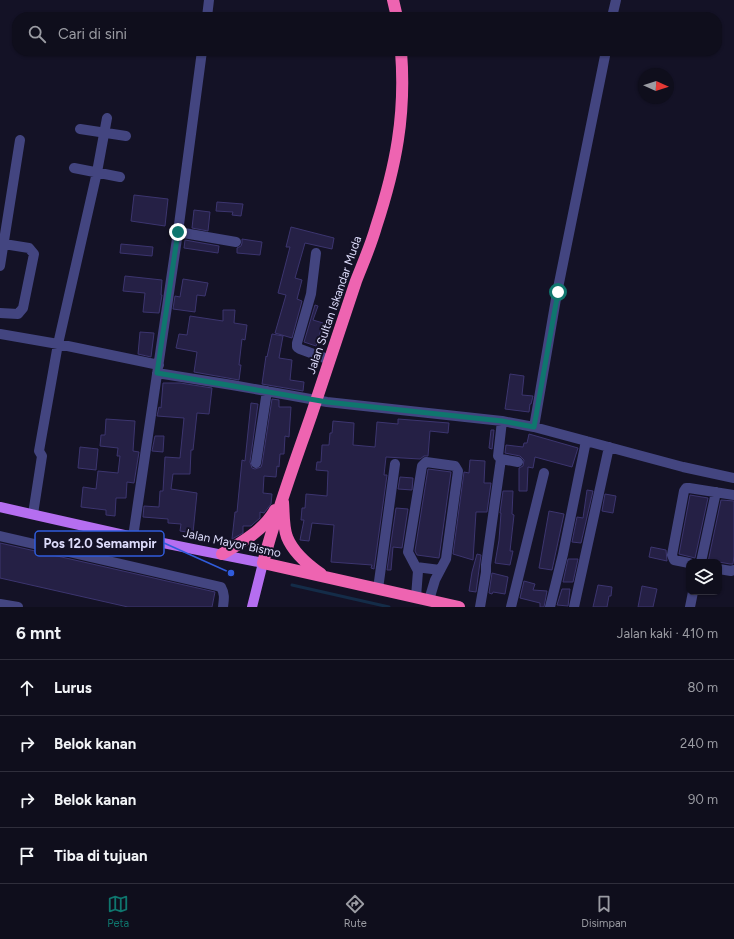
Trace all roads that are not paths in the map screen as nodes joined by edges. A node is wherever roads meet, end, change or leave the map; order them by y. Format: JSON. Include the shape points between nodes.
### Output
{"nodes":[{"id":1,"x":209,"y":0,"type":"edge"},
{"id":2,"x":394,"y":0,"type":"edge"},
{"id":3,"x":616,"y":0,"type":"edge"},
{"id":4,"x":208,"y":12,"type":"edge"},
{"id":5,"x":396,"y":12,"type":"edge"},
{"id":6,"x":613,"y":12,"type":"edge"},
{"id":7,"x":201,"y":56,"type":"edge"},
{"id":8,"x":400,"y":56,"type":"edge"},
{"id":9,"x":605,"y":56,"type":"edge"},
{"id":10,"x":107,"y":118,"type":"dead end"},
{"id":11,"x":80,"y":129,"type":"dead end"},
{"id":12,"x":104,"y":133,"type":"junction"},
{"id":13,"x":126,"y":136,"type":"dead end"},
{"id":14,"x":20,"y":140,"type":"dead end"},
{"id":15,"x":74,"y":168,"type":"dead end"},
{"id":16,"x":97,"y":172,"type":"junction"},
{"id":17,"x":120,"y":177,"type":"dead end"},
{"id":18,"x":178,"y":232,"type":"junction"},
{"id":19,"x":236,"y":242,"type":"dead end"},
{"id":20,"x":4,"y":244,"type":"junction"},
{"id":21,"x":316,"y":253,"type":"dead end"},
{"id":22,"x":0,"y":266,"type":"edge"},
{"id":23,"x":0,"y":313,"type":"edge"},
{"id":24,"x":0,"y":334,"type":"edge"},
{"id":25,"x":58,"y":344,"type":"junction"},
{"id":26,"x":330,"y":360,"type":"junction"},
{"id":27,"x":158,"y":369,"type":"junction"},
{"id":28,"x":267,"y":391,"type":"junction"},
{"id":29,"x":316,"y":399,"type":"junction"},
{"id":30,"x":502,"y":421,"type":"junction"},
{"id":31,"x":534,"y":427,"type":"junction"},
{"id":32,"x":586,"y":441,"type":"junction"},
{"id":33,"x":609,"y":447,"type":"junction"},
{"id":34,"x":501,"y":459,"type":"junction"},
{"id":35,"x":518,"y":462,"type":"dead end"},
{"id":36,"x":256,"y":463,"type":"dead end"},
{"id":37,"x":394,"y":464,"type":"dead end"},
{"id":38,"x":544,"y":473,"type":"dead end"},
{"id":39,"x":734,"y":478,"type":"edge"},
{"id":40,"x":716,"y":492,"type":"junction"},
{"id":41,"x":734,"y":495,"type":"edge"},
{"id":42,"x":282,"y":497,"type":"junction"},
{"id":43,"x":0,"y":507,"type":"edge"},
{"id":44,"x":32,"y":514,"type":"junction"},
{"id":45,"x":0,"y":536,"type":"edge"},
{"id":46,"x":133,"y":537,"type":"junction"},
{"id":47,"x":222,"y":554,"type":"junction"},
{"id":48,"x":702,"y":559,"type":"edge"},
{"id":49,"x":686,"y":562,"type":"edge"},
{"id":50,"x":263,"y":563,"type":"junction"},
{"id":51,"x":416,"y":567,"type":"junction"},
{"id":52,"x":440,"y":570,"type":"junction"},
{"id":53,"x":722,"y":570,"type":"edge"},
{"id":54,"x":734,"y":570,"type":"edge"},
{"id":55,"x":326,"y":578,"type":"junction"},
{"id":56,"x":378,"y":589,"type":"junction"},
{"id":57,"x":692,"y":595,"type":"edge"},
{"id":58,"x":416,"y":597,"type":"junction"},
{"id":59,"x":429,"y":600,"type":"junction"},
{"id":60,"x":0,"y":604,"type":"edge"},
{"id":61,"x":18,"y":607,"type":"edge"},
{"id":62,"x":223,"y":607,"type":"edge"},
{"id":63,"x":252,"y":607,"type":"edge"},
{"id":64,"x":459,"y":607,"type":"edge"},
{"id":65,"x":480,"y":607,"type":"edge"},
{"id":66,"x":511,"y":607,"type":"edge"},
{"id":67,"x":550,"y":607,"type":"edge"},
{"id":68,"x":574,"y":607,"type":"edge"},
{"id":69,"x":690,"y":607,"type":"edge"}],
"edges":[{"from":1,"to":4,"type":"street"},
{"from":2,"to":5,"type":"highway"},
{"from":3,"to":6,"type":"street"},
{"from":7,"to":18,"type":"street"},
{"from":8,"to":26,"type":"highway","name":"Jalan Sultan Iskandar Muda","via":[[403,98],[397,148],[376,228]]},
{"from":9,"to":31,"type":"street"},
{"from":10,"to":12,"type":"street"},
{"from":11,"to":12,"type":"street"},
{"from":12,"to":13,"type":"street"},
{"from":12,"to":16,"type":"street"},
{"from":14,"to":20,"type":"street"},
{"from":15,"to":16,"type":"street"},
{"from":16,"to":17,"type":"street"},
{"from":16,"to":25,"type":"street"},
{"from":18,"to":19,"type":"street"},
{"from":18,"to":27,"type":"street"},
{"from":20,"to":22,"type":"street"},
{"from":20,"to":23,"type":"street","via":[[29,248],[34,254],[23,308],[18,314]]},
{"from":21,"to":26,"type":"street","via":[[311,294],[297,343],[300,349]]},
{"from":24,"to":25,"type":"street"},
{"from":25,"to":27,"type":"street"},
{"from":25,"to":44,"type":"street","via":[[39,451],[42,456]]},
{"from":26,"to":29,"type":"highway","name":"Jalan Sultan Iskandar Muda"},
{"from":27,"to":28,"type":"street"},
{"from":27,"to":46,"type":"street"},
{"from":28,"to":29,"type":"street"},
{"from":28,"to":36,"type":"street"},
{"from":29,"to":30,"type":"street"},
{"from":29,"to":42,"type":"highway","name":"Jalan Sultan Iskandar Muda"},
{"from":30,"to":31,"type":"street"},
{"from":30,"to":34,"type":"street","via":[[498,456]]},
{"from":31,"to":32,"type":"street"},
{"from":32,"to":33,"type":"street"},
{"from":32,"to":67,"type":"street"},
{"from":33,"to":39,"type":"street"},
{"from":33,"to":68,"type":"street"},
{"from":34,"to":35,"type":"street"},
{"from":34,"to":65,"type":"street"},
{"from":37,"to":56,"type":"street"},
{"from":38,"to":66,"type":"street"},
{"from":40,"to":41,"type":"street"},
{"from":40,"to":48,"type":"street"},
{"from":40,"to":49,"type":"street","via":[[689,488],[684,492],[672,555],[674,560]]},
{"from":42,"to":47,"type":"highway","via":[[271,516],[260,528]]},
{"from":42,"to":50,"type":"highway","name":"Jalan Sultan Iskandar Muda"},
{"from":42,"to":55,"type":"highway","via":[[287,536],[292,546],[311,567]]},
{"from":43,"to":44,"type":"main road","name":"Jalan Mayor Bismo"},
{"from":44,"to":46,"type":"main road","name":"Jalan Mayor Bismo"},
{"from":45,"to":62,"type":"street","via":[[221,587],[225,597]]},
{"from":46,"to":47,"type":"main road","name":"Jalan Mayor Bismo"},
{"from":47,"to":50,"type":"main road","name":"Jalan Mayor Bismo"},
{"from":50,"to":55,"type":"highway","name":"Jalan Mayor Bismo"},
{"from":50,"to":63,"type":"main road"},
{"from":51,"to":52,"type":"street"},
{"from":51,"to":52,"type":"street","via":[[408,552],[422,466],[426,462],[458,468],[446,559]]},
{"from":51,"to":58,"type":"street"},
{"from":52,"to":59,"type":"street"},
{"from":53,"to":54,"type":"street"},
{"from":55,"to":56,"type":"highway","name":"Jalan Mayor Bismo"},
{"from":56,"to":58,"type":"highway","name":"Jalan Mayor Bismo"},
{"from":57,"to":69,"type":"street"},
{"from":58,"to":59,"type":"highway","name":"Jalan Mayor Bismo"},
{"from":59,"to":64,"type":"highway","name":"Jalan Mayor Bismo"},
{"from":60,"to":61,"type":"street"}]}
